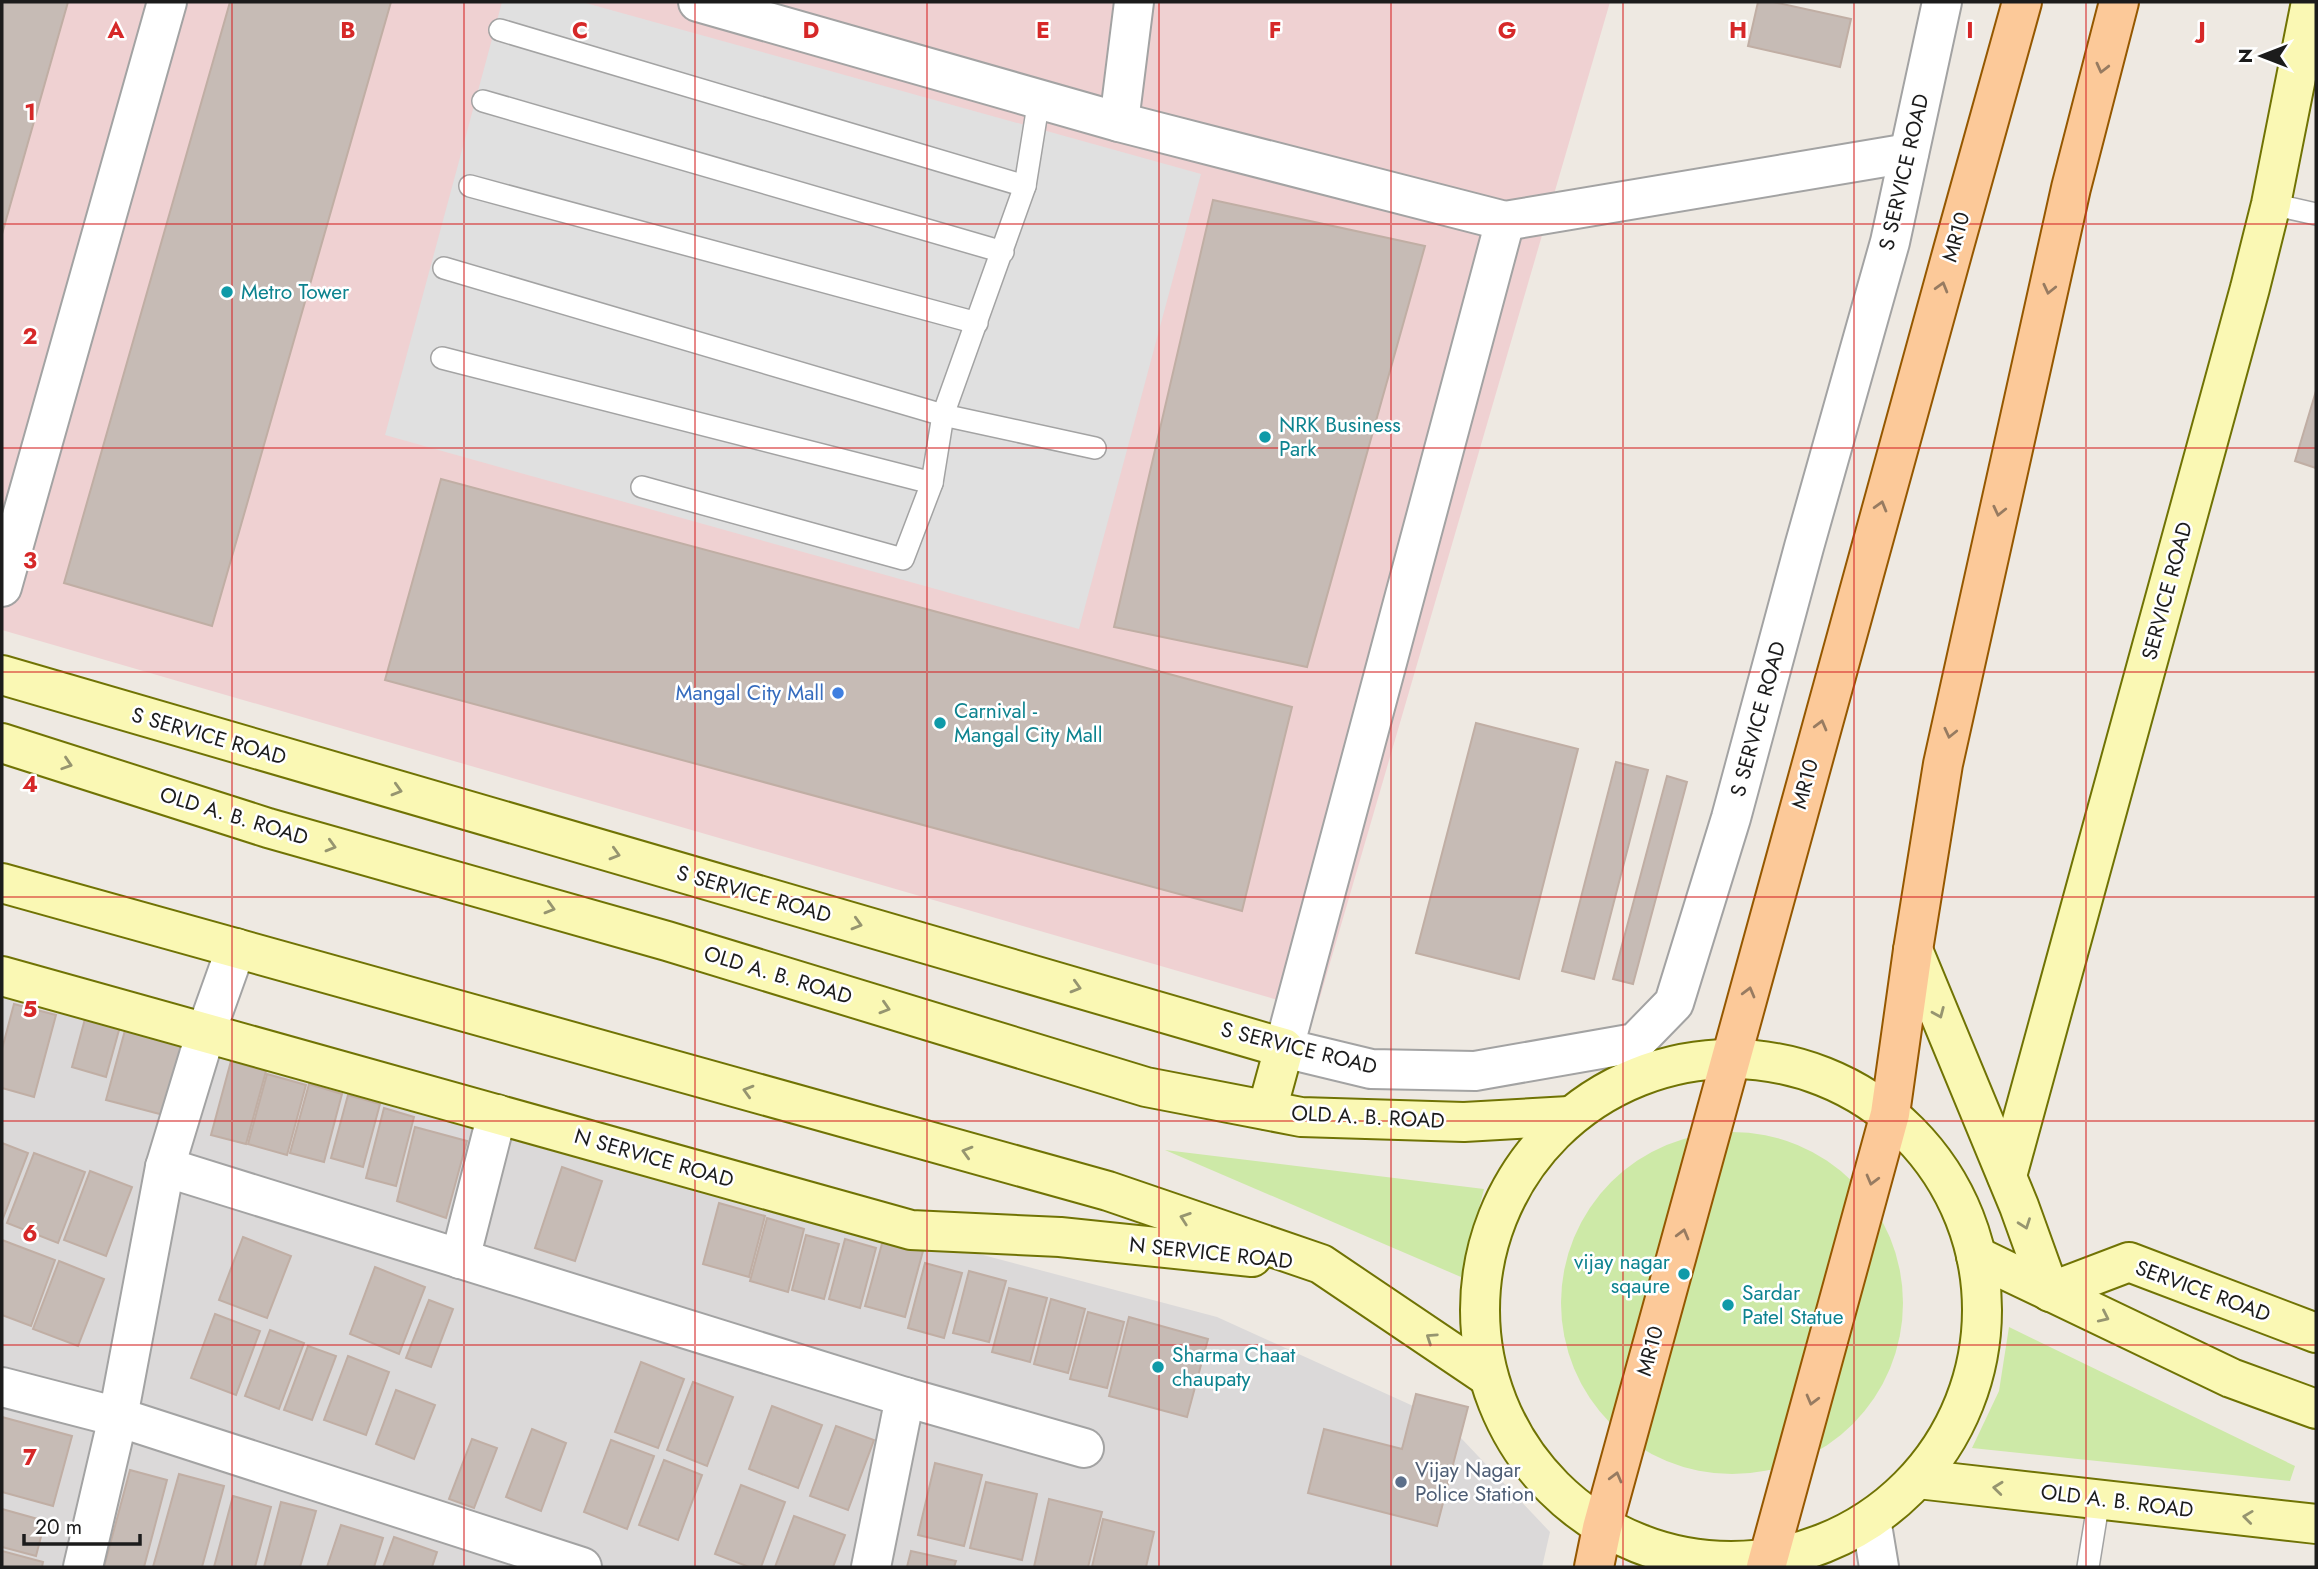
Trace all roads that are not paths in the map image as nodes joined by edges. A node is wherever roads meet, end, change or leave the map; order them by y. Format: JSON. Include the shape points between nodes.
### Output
{"nodes":[{"id":1,"x":167,"y":2,"type":"edge"},
{"id":2,"x":698,"y":2,"type":"edge"},
{"id":3,"x":1134,"y":2,"type":"edge"},
{"id":4,"x":1942,"y":2,"type":"edge"},
{"id":5,"x":2022,"y":2,"type":"edge"},
{"id":6,"x":2119,"y":2,"type":"edge"},
{"id":7,"x":2311,"y":2,"type":"edge"},
{"id":8,"x":500,"y":30,"type":"dead end"},
{"id":9,"x":1039,"y":99,"type":"junction"},
{"id":10,"x":483,"y":100,"type":"dead end"},
{"id":11,"x":1119,"y":122,"type":"junction"},
{"id":12,"x":1909,"y":153,"type":"junction"},
{"id":13,"x":470,"y":186,"type":"dead end"},
{"id":14,"x":1025,"y":186,"type":"junction"},
{"id":15,"x":2271,"y":204,"type":"junction"},
{"id":16,"x":2316,"y":214,"type":"edge"},
{"id":17,"x":1505,"y":221,"type":"junction"},
{"id":18,"x":1003,"y":252,"type":"junction"},
{"id":19,"x":444,"y":268,"type":"dead end"},
{"id":20,"x":977,"y":323,"type":"junction"},
{"id":21,"x":442,"y":358,"type":"dead end"},
{"id":22,"x":943,"y":415,"type":"junction"},
{"id":23,"x":1095,"y":449,"type":"dead end"},
{"id":24,"x":932,"y":483,"type":"junction"},
{"id":25,"x":642,"y":487,"type":"dead end"},
{"id":26,"x":2,"y":587,"type":"edge"},
{"id":27,"x":2,"y":675,"type":"edge"},
{"id":28,"x":2,"y":743,"type":"edge"},
{"id":29,"x":2,"y":883,"type":"edge"},
{"id":30,"x":236,"y":948,"type":"junction"},
{"id":31,"x":1913,"y":950,"type":"junction"},
{"id":32,"x":2,"y":976,"type":"edge"},
{"id":33,"x":206,"y":1032,"type":"junction"},
{"id":34,"x":1284,"y":1048,"type":"junction"},
{"id":35,"x":1731,"y":1058,"type":"junction"},
{"id":36,"x":1267,"y":1110,"type":"junction"},
{"id":37,"x":497,"y":1114,"type":"junction"},
{"id":38,"x":1890,"y":1114,"type":"junction"},
{"id":39,"x":1569,"y":1116,"type":"junction"},
{"id":40,"x":165,"y":1167,"type":"junction"},
{"id":41,"x":2007,"y":1175,"type":"junction"},
{"id":42,"x":1976,"y":1256,"type":"junction"},
{"id":43,"x":460,"y":1259,"type":"junction"},
{"id":44,"x":1321,"y":1264,"type":"junction"},
{"id":45,"x":2050,"y":1292,"type":"junction"},
{"id":46,"x":2316,"y":1333,"type":"edge"},
{"id":47,"x":1488,"y":1376,"type":"junction"},
{"id":48,"x":2,"y":1387,"type":"edge"},
{"id":49,"x":905,"y":1397,"type":"junction"},
{"id":50,"x":2316,"y":1409,"type":"edge"},
{"id":51,"x":118,"y":1417,"type":"junction"},
{"id":52,"x":1084,"y":1448,"type":"dead end"},
{"id":53,"x":1918,"y":1479,"type":"junction"},
{"id":54,"x":2099,"y":1499,"type":"junction"},
{"id":55,"x":1871,"y":1519,"type":"junction"},
{"id":56,"x":2316,"y":1524,"type":"edge"},
{"id":57,"x":1602,"y":1528,"type":"junction"},
{"id":58,"x":1767,"y":1564,"type":"edge"},
{"id":59,"x":83,"y":1567,"type":"edge"},
{"id":60,"x":582,"y":1567,"type":"edge"},
{"id":61,"x":871,"y":1567,"type":"edge"},
{"id":62,"x":1594,"y":1567,"type":"edge"},
{"id":63,"x":1880,"y":1567,"type":"edge"},
{"id":64,"x":2088,"y":1567,"type":"edge"}],
"edges":[{"from":1,"to":26,"type":"street"},
{"from":2,"to":9,"type":"street"},
{"from":3,"to":11,"type":"street"},
{"from":4,"to":12,"type":"street","name":"S SERVICE ROAD"},
{"from":35,"to":5,"type":"main road","name":"MR10","one_way":true},
{"from":6,"to":31,"type":"main road","one_way":true,"via":[[2071,188],[1943,764]]},
{"from":7,"to":15,"type":"main road","name":"SERVICE ROAD"},
{"from":8,"to":14,"type":"lane"},
{"from":9,"to":11,"type":"street"},
{"from":9,"to":14,"type":"lane"},
{"from":10,"to":18,"type":"lane"},
{"from":11,"to":17,"type":"street"},
{"from":12,"to":17,"type":"street"},
{"from":12,"to":34,"type":"street","name":"S SERVICE ROAD","via":[[1890,242],[1731,818],[1674,1003],[1635,1043],[1475,1071],[1371,1069]]},
{"from":13,"to":20,"type":"lane"},
{"from":14,"to":18,"type":"lane"},
{"from":15,"to":16,"type":"lane"},
{"from":15,"to":41,"type":"main road","name":"SERVICE ROAD"},
{"from":17,"to":34,"type":"street"},
{"from":18,"to":20,"type":"lane"},
{"from":19,"to":22,"type":"lane"},
{"from":20,"to":22,"type":"lane"},
{"from":21,"to":24,"type":"lane"},
{"from":22,"to":23,"type":"lane"},
{"from":22,"to":24,"type":"lane"},
{"from":24,"to":25,"type":"lane","via":[[903,559]]},
{"from":27,"to":34,"type":"main road","name":"S SERVICE ROAD","one_way":true},
{"from":28,"to":36,"type":"main road","name":"OLD A. B. ROAD","one_way":true,"via":[[268,828],[667,941],[1146,1087]]},
{"from":29,"to":30,"type":"main road"},
{"from":30,"to":33,"type":"street"},
{"from":44,"to":30,"type":"main road","one_way":true,"via":[[1108,1191]]},
{"from":31,"to":38,"type":"main road"},
{"from":31,"to":41,"type":"main road","one_way":true},
{"from":32,"to":33,"type":"main road","name":"N SERVICE ROAD"},
{"from":33,"to":37,"type":"main road","name":"N SERVICE ROAD"},
{"from":33,"to":40,"type":"street"},
{"from":34,"to":36,"type":"main road"},
{"from":35,"to":38,"type":"main road","via":[[1803,1068],[1849,1087]]},
{"from":35,"to":39,"type":"main road","via":[[1668,1065],[1632,1077]]},
{"from":57,"to":35,"type":"main road","name":"MR10","one_way":true},
{"from":36,"to":39,"type":"main road","name":"OLD A. B. ROAD","via":[[1301,1117],[1464,1122]]},
{"from":37,"to":43,"type":"street"},
{"from":37,"to":44,"type":"main road","name":"N SERVICE ROAD","via":[[911,1230],[1060,1237]]},
{"from":38,"to":42,"type":"main road","via":[[1957,1200]]},
{"from":38,"to":58,"type":"main road","one_way":true},
{"from":39,"to":47,"type":"main road","via":[[1500,1207],[1482,1266]]},
{"from":40,"to":43,"type":"street"},
{"from":40,"to":51,"type":"street"},
{"from":41,"to":45,"type":"main road","one_way":true},
{"from":42,"to":45,"type":"main road"},
{"from":42,"to":53,"type":"main road","via":[[1981,1333],[1973,1376],[1958,1417]]},
{"from":43,"to":49,"type":"street"},
{"from":47,"to":44,"type":"main road","one_way":true},
{"from":45,"to":46,"type":"main road","name":"SERVICE ROAD","via":[[2129,1262]]},
{"from":45,"to":50,"type":"main road","one_way":true,"via":[[2231,1378]]},
{"from":47,"to":57,"type":"main road","via":[[1512,1436],[1551,1488]]},
{"from":48,"to":51,"type":"street"},
{"from":49,"to":52,"type":"street"},
{"from":49,"to":61,"type":"street"},
{"from":51,"to":59,"type":"street"},
{"from":51,"to":60,"type":"street"},
{"from":54,"to":53,"type":"main road","name":"OLD A. B. ROAD","one_way":true},
{"from":53,"to":55,"type":"main road"},
{"from":56,"to":54,"type":"main road","name":"OLD A. B. ROAD","one_way":true},
{"from":54,"to":64,"type":"lane"},
{"from":55,"to":58,"type":"main road","via":[[1839,1538]]},
{"from":55,"to":63,"type":"street"},
{"from":57,"to":58,"type":"main road","via":[[1667,1555]]},
{"from":57,"to":62,"type":"main road","name":"MR10"}]}
